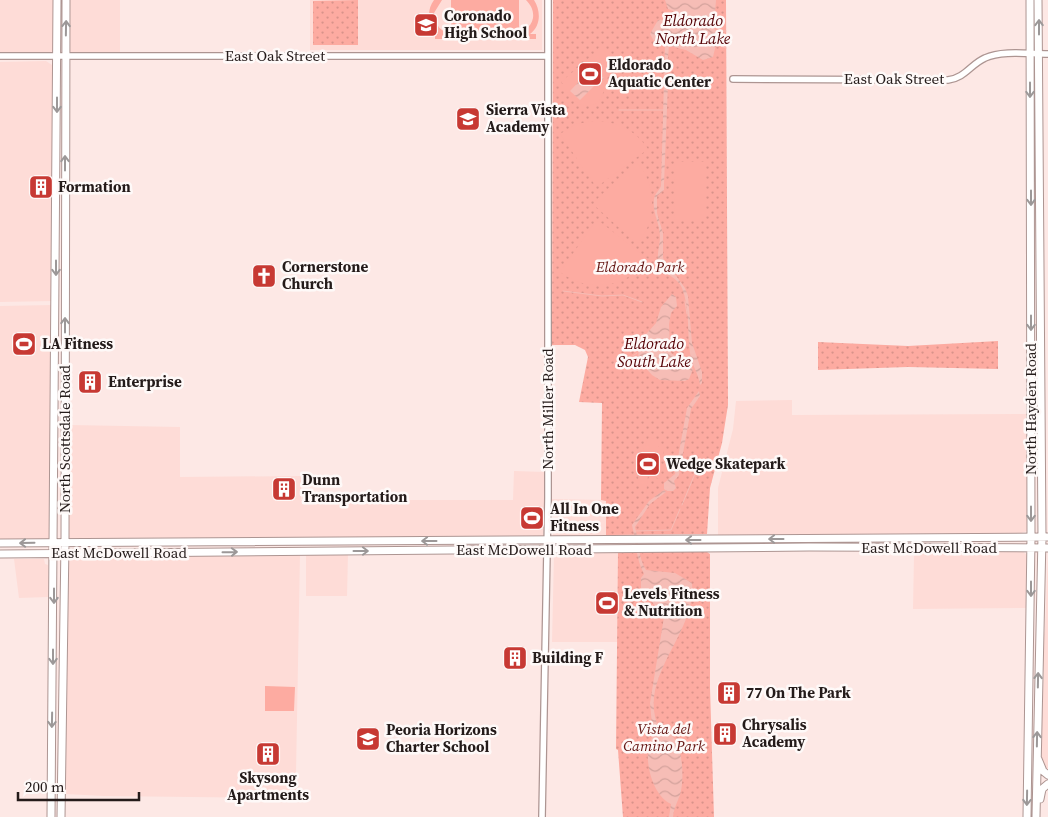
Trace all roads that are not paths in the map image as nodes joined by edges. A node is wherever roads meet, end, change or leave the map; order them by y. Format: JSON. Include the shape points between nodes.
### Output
{"nodes":[{"id":1,"x":57,"y":0,"type":"edge"},
{"id":2,"x":66,"y":0,"type":"edge"},
{"id":3,"x":548,"y":0,"type":"edge"},
{"id":4,"x":1030,"y":0,"type":"edge"},
{"id":5,"x":1038,"y":0,"type":"edge"},
{"id":6,"x":1030,"y":54,"type":"junction"},
{"id":7,"x":1039,"y":54,"type":"junction"},
{"id":8,"x":1048,"y":54,"type":"edge"},
{"id":9,"x":57,"y":56,"type":"junction"},
{"id":10,"x":548,"y":56,"type":"junction"},
{"id":11,"x":1,"y":57,"type":"edge"},
{"id":12,"x":65,"y":57,"type":"junction"},
{"id":13,"x":733,"y":79,"type":"dead end"},
{"id":14,"x":1031,"y":537,"type":"junction"},
{"id":15,"x":1045,"y":537,"type":"edge"},
{"id":16,"x":548,"y":540,"type":"junction"},
{"id":17,"x":54,"y":542,"type":"junction"},
{"id":18,"x":65,"y":542,"type":"junction"},
{"id":19,"x":0,"y":543,"type":"edge"},
{"id":20,"x":1031,"y":548,"type":"junction"},
{"id":21,"x":1045,"y":548,"type":"edge"},
{"id":22,"x":548,"y":549,"type":"junction"},
{"id":23,"x":54,"y":553,"type":"junction"},
{"id":24,"x":65,"y":553,"type":"junction"},
{"id":25,"x":0,"y":554,"type":"edge"},
{"id":26,"x":1036,"y":756,"type":"junction"},
{"id":27,"x":1048,"y":775,"type":"edge"},
{"id":28,"x":1028,"y":780,"type":"junction"},
{"id":29,"x":1036,"y":780,"type":"junction"},
{"id":30,"x":1048,"y":784,"type":"edge"},
{"id":31,"x":1036,"y":814,"type":"edge"},
{"id":32,"x":51,"y":817,"type":"edge"},
{"id":33,"x":60,"y":817,"type":"edge"},
{"id":34,"x":542,"y":817,"type":"edge"},
{"id":35,"x":1027,"y":817,"type":"edge"}],
"edges":[{"from":1,"to":9,"type":"main road","name":"North Scottsdale Road"},
{"from":12,"to":2,"type":"main road","name":"North Scottsdale Road","one_way":true},
{"from":3,"to":10,"type":"street","name":"North Miller Road"},
{"from":4,"to":6,"type":"main road","name":"North Hayden Road"},
{"from":7,"to":5,"type":"main road","name":"North Hayden Road","one_way":true},
{"from":6,"to":7,"type":"street","name":"East Oak Street"},
{"from":6,"to":13,"type":"street","name":"East Oak Street","via":[[987,56],[964,74],[948,80]]},
{"from":6,"to":14,"type":"main road","name":"North Hayden Road","one_way":true},
{"from":7,"to":8,"type":"street","name":"East Oak Street"},
{"from":7,"to":15,"type":"main road","name":"North Hayden Road"},
{"from":9,"to":11,"type":"street","name":"East Oak Street"},
{"from":9,"to":12,"type":"street","name":"East Oak Street"},
{"from":9,"to":17,"type":"main road","name":"North Scottsdale Road","one_way":true},
{"from":10,"to":12,"type":"street","name":"East Oak Street"},
{"from":10,"to":16,"type":"street","name":"North Miller Road"},
{"from":18,"to":12,"type":"main road","name":"North Scottsdale Road","one_way":true},
{"from":14,"to":15,"type":"main road","name":"East McDowell Road"},
{"from":14,"to":16,"type":"main road","name":"East McDowell Road","one_way":true},
{"from":14,"to":20,"type":"main road","name":"North Hayden Road"},
{"from":15,"to":21,"type":"main road","name":"North Hayden Road"},
{"from":16,"to":18,"type":"main road","name":"East McDowell Road","one_way":true},
{"from":16,"to":22,"type":"street","name":"North Miller Road"},
{"from":17,"to":18,"type":"main road","name":"East McDowell Road"},
{"from":17,"to":19,"type":"main road","name":"East McDowell Road","one_way":true},
{"from":17,"to":23,"type":"main road","name":"North Scottsdale Road"},
{"from":18,"to":24,"type":"main road","name":"North Scottsdale Road"},
{"from":20,"to":21,"type":"main road","name":"East McDowell Road"},
{"from":20,"to":22,"type":"main road","name":"East McDowell Road"},
{"from":20,"to":28,"type":"main road","name":"North Hayden Road","one_way":true},
{"from":26,"to":21,"type":"main road","name":"North Hayden Road","one_way":true},
{"from":24,"to":22,"type":"main road","name":"East McDowell Road","one_way":true},
{"from":22,"to":34,"type":"street","name":"North Miller Road"},
{"from":23,"to":24,"type":"main road","name":"East McDowell Road"},
{"from":23,"to":25,"type":"main road","name":"East McDowell Road"},
{"from":23,"to":32,"type":"main road","name":"North Scottsdale Road","one_way":true},
{"from":24,"to":33,"type":"main road","name":"North Scottsdale Road"},
{"from":26,"to":27,"type":"main road"},
{"from":26,"to":29,"type":"main road","name":"North Hayden Road"},
{"from":28,"to":29,"type":"main road"},
{"from":28,"to":35,"type":"main road","name":"North Hayden Road","one_way":true},
{"from":29,"to":31,"type":"main road","name":"North Hayden Road"},
{"from":30,"to":31,"type":"main road","via":[[1041,791]]}]}
